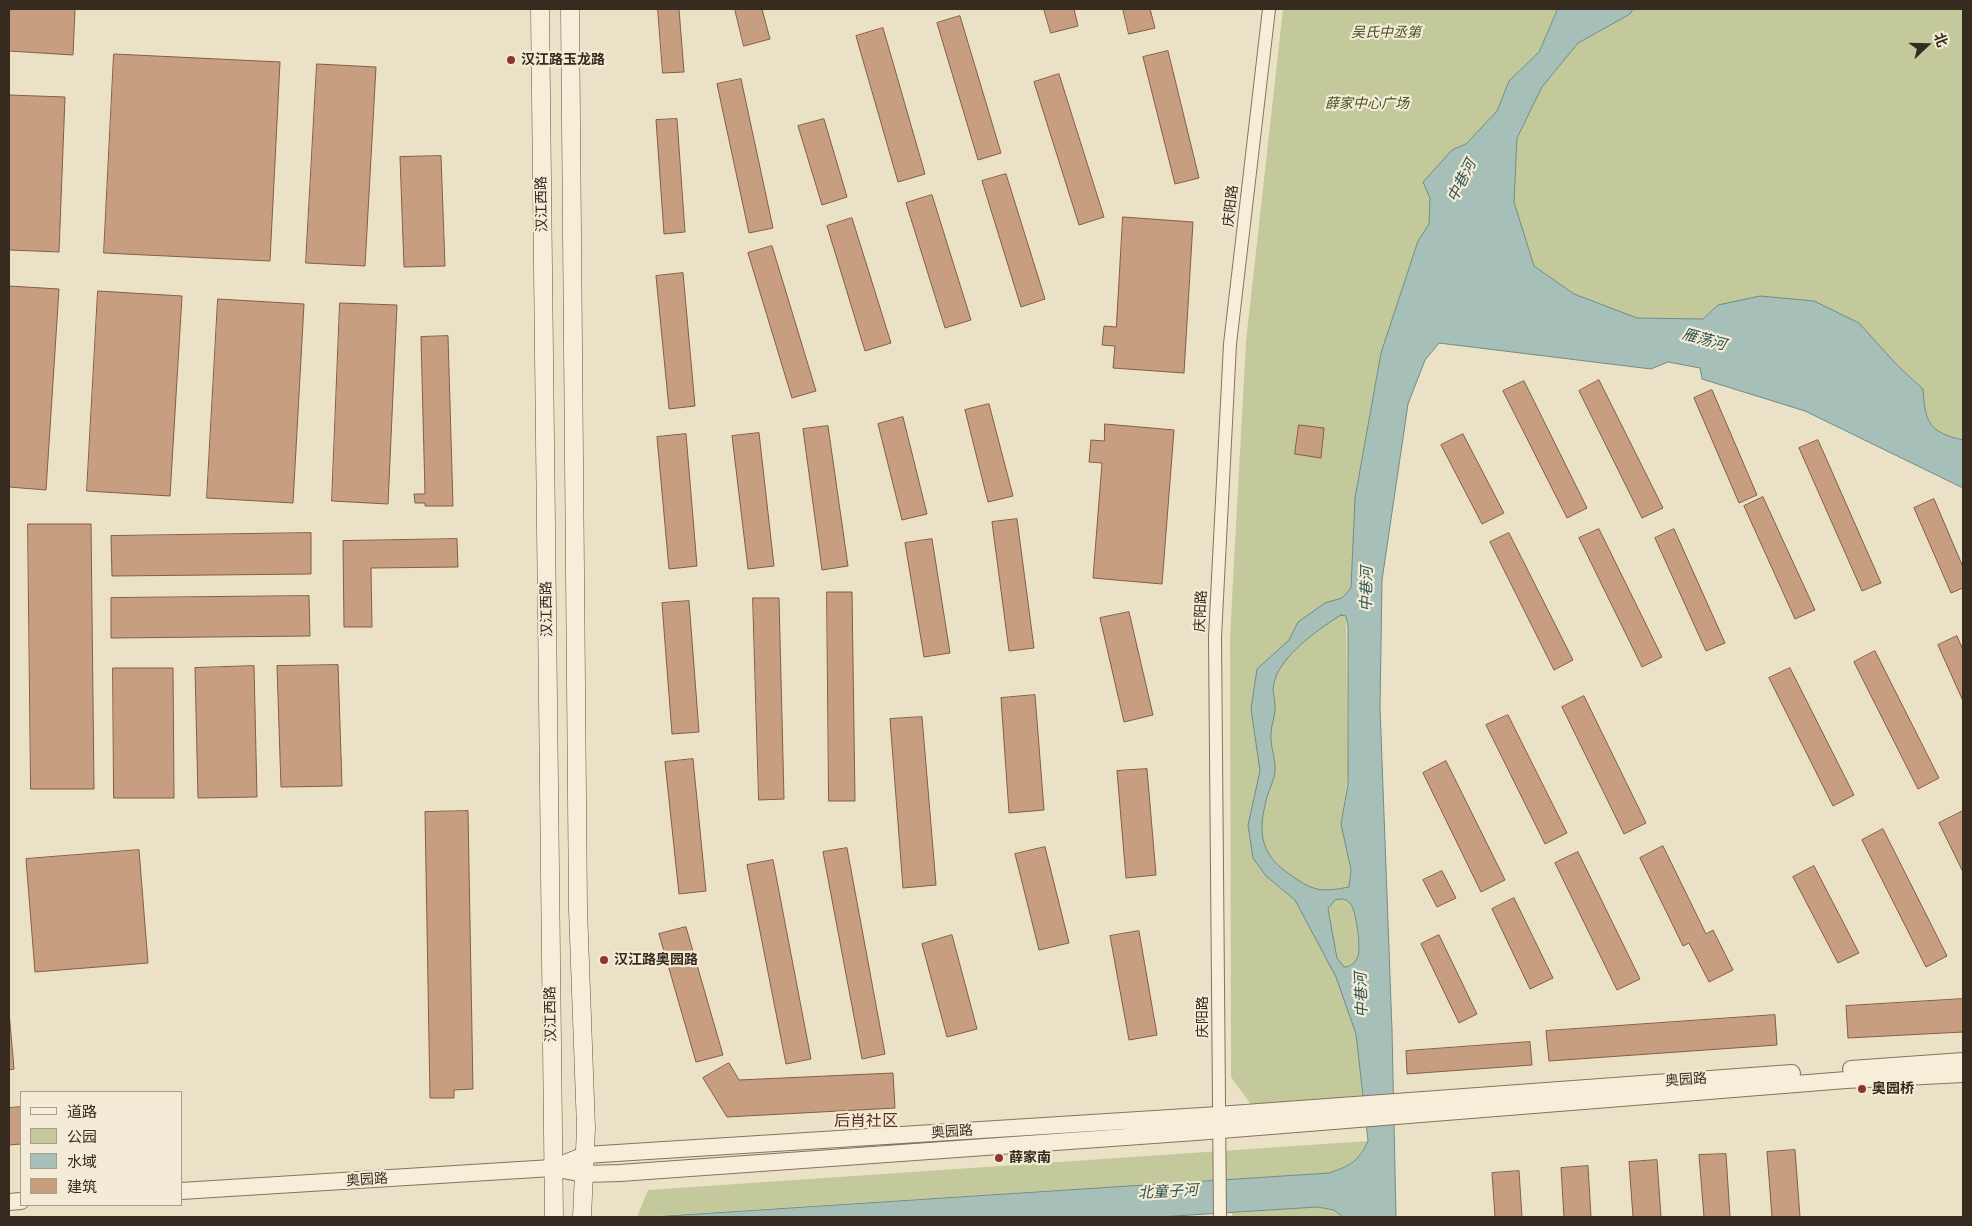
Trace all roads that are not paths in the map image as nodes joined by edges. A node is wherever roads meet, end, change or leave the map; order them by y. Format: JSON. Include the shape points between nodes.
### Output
{"nodes":[{"id":1,"x":540,"y":9,"type":"edge"},
{"id":2,"x":570,"y":9,"type":"edge"},
{"id":3,"x":1269,"y":9,"type":"edge"},
{"id":4,"x":1963,"y":1061,"type":"edge"},
{"id":5,"x":1963,"y":1074,"type":"edge"},
{"id":6,"x":1409,"y":1107,"type":"junction"},
{"id":7,"x":1218,"y":1122,"type":"junction"},
{"id":8,"x":585,"y":1155,"type":"junction"},
{"id":9,"x":552,"y":1168,"type":"junction"},
{"id":10,"x":584,"y":1174,"type":"junction"},
{"id":11,"x":182,"y":1191,"type":"edge"},
{"id":12,"x":554,"y":1213,"type":"edge"},
{"id":13,"x":582,"y":1213,"type":"edge"},
{"id":14,"x":1220,"y":1217,"type":"edge"}],
"edges":[{"from":1,"to":9,"type":"main road","name":"汉江西路"},
{"from":2,"to":8,"type":"main road","name":"汉江西路","via":[[578,908]]},
{"from":3,"to":7,"type":"street","name":"庆阳路","via":[[1230,344],[1215,637]]},
{"from":4,"to":6,"type":"street","name":"奥园路"},
{"from":5,"to":6,"type":"street","name":"奥园路"},
{"from":6,"to":7,"type":"street","name":"奥园路"},
{"from":7,"to":8,"type":"street","name":"奥园路"},
{"from":7,"to":10,"type":"street","name":"奥园路"},
{"from":7,"to":14,"type":"street","name":"庆阳路"},
{"from":8,"to":9,"type":"street","name":"奥园路"},
{"from":8,"to":10,"type":"main road","name":"汉江西路"},
{"from":9,"to":10,"type":"street","name":"奥园路"},
{"from":9,"to":11,"type":"street","name":"奥园路"},
{"from":9,"to":12,"type":"main road","name":"汉江西路"},
{"from":10,"to":13,"type":"main road","name":"汉江西路"}]}
